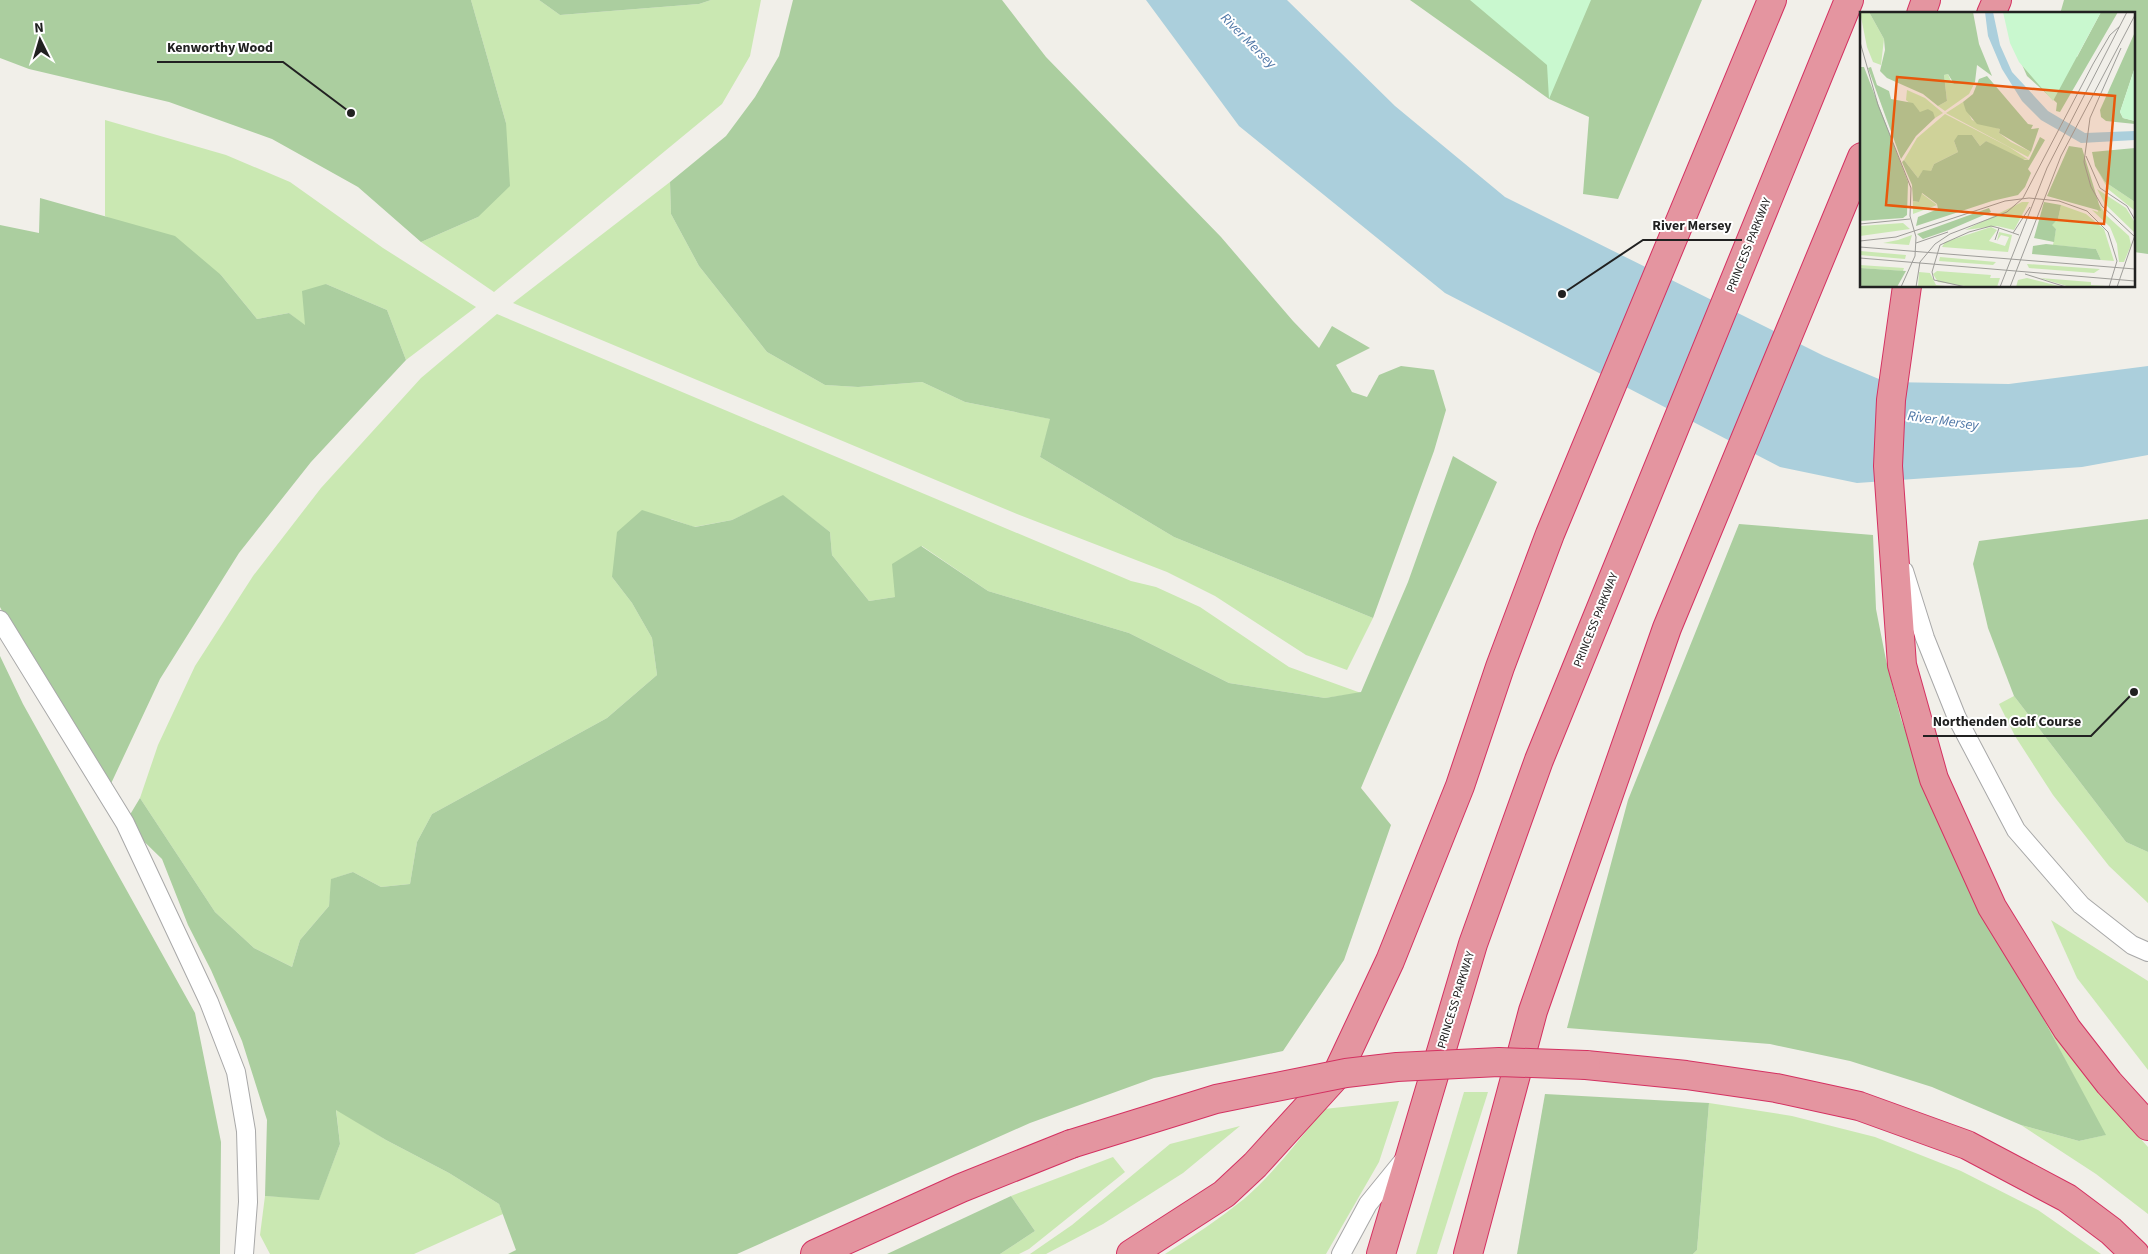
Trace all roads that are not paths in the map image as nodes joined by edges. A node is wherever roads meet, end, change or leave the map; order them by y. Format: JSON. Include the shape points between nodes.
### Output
{"nodes":[{"id":1,"x":1772,"y":0,"type":"edge"},
{"id":2,"x":1849,"y":0,"type":"edge"},
{"id":3,"x":1926,"y":0,"type":"edge"},
{"id":4,"x":1921,"y":12,"type":"edge"},
{"id":5,"x":1860,"y":163,"type":"edge"},
{"id":6,"x":1907,"y":288,"type":"edge"},
{"id":7,"x":1893,"y":537,"type":"junction"},
{"id":8,"x":0,"y":620,"type":"edge"},
{"id":9,"x":2148,"y":952,"type":"edge"},
{"id":10,"x":2148,"y":1126,"type":"edge"},
{"id":11,"x":1410,"y":1152,"type":"junction"},
{"id":12,"x":244,"y":1254,"type":"edge"},
{"id":13,"x":815,"y":1254,"type":"edge"},
{"id":14,"x":1131,"y":1254,"type":"edge"},
{"id":15,"x":1341,"y":1254,"type":"edge"},
{"id":16,"x":1381,"y":1254,"type":"edge"},
{"id":17,"x":1468,"y":1254,"type":"edge"},
{"id":18,"x":2135,"y":1254,"type":"edge"}],
"edges":[{"from":1,"to":14,"type":"highway","via":[[1550,534],[1456,796],[1390,961],[1336,1076],[1255,1165],[1224,1194]]},
{"from":2,"to":11,"type":"highway","name":"PRINCESS PARKWAY","via":[[1539,760],[1476,935]]},
{"from":3,"to":4,"type":"highway"},
{"from":5,"to":17,"type":"highway","via":[[1667,628],[1533,1011]]},
{"from":6,"to":7,"type":"highway","via":[[1891,400],[1888,466]]},
{"from":7,"to":9,"type":"lane","via":[[1925,638],[1957,718],[2016,830],[2081,905],[2132,945]]},
{"from":7,"to":10,"type":"highway","via":[[1902,665],[1934,779],[1992,907],[2067,1029]]},
{"from":8,"to":12,"type":"lane","via":[[124,823],[209,1002],[236,1072],[246,1131],[248,1202]]},
{"from":11,"to":15,"type":"lane","via":[[1368,1204]]},
{"from":11,"to":16,"type":"highway","name":"PRINCESS PARKWAY"},
{"from":13,"to":18,"type":"highway","bridge":true,"via":[[961,1188],[1071,1144],[1216,1099],[1346,1073],[1499,1062],[1586,1065],[1686,1074],[1776,1088],[1859,1106],[1967,1145],[2059,1193],[2111,1231]]}]}
